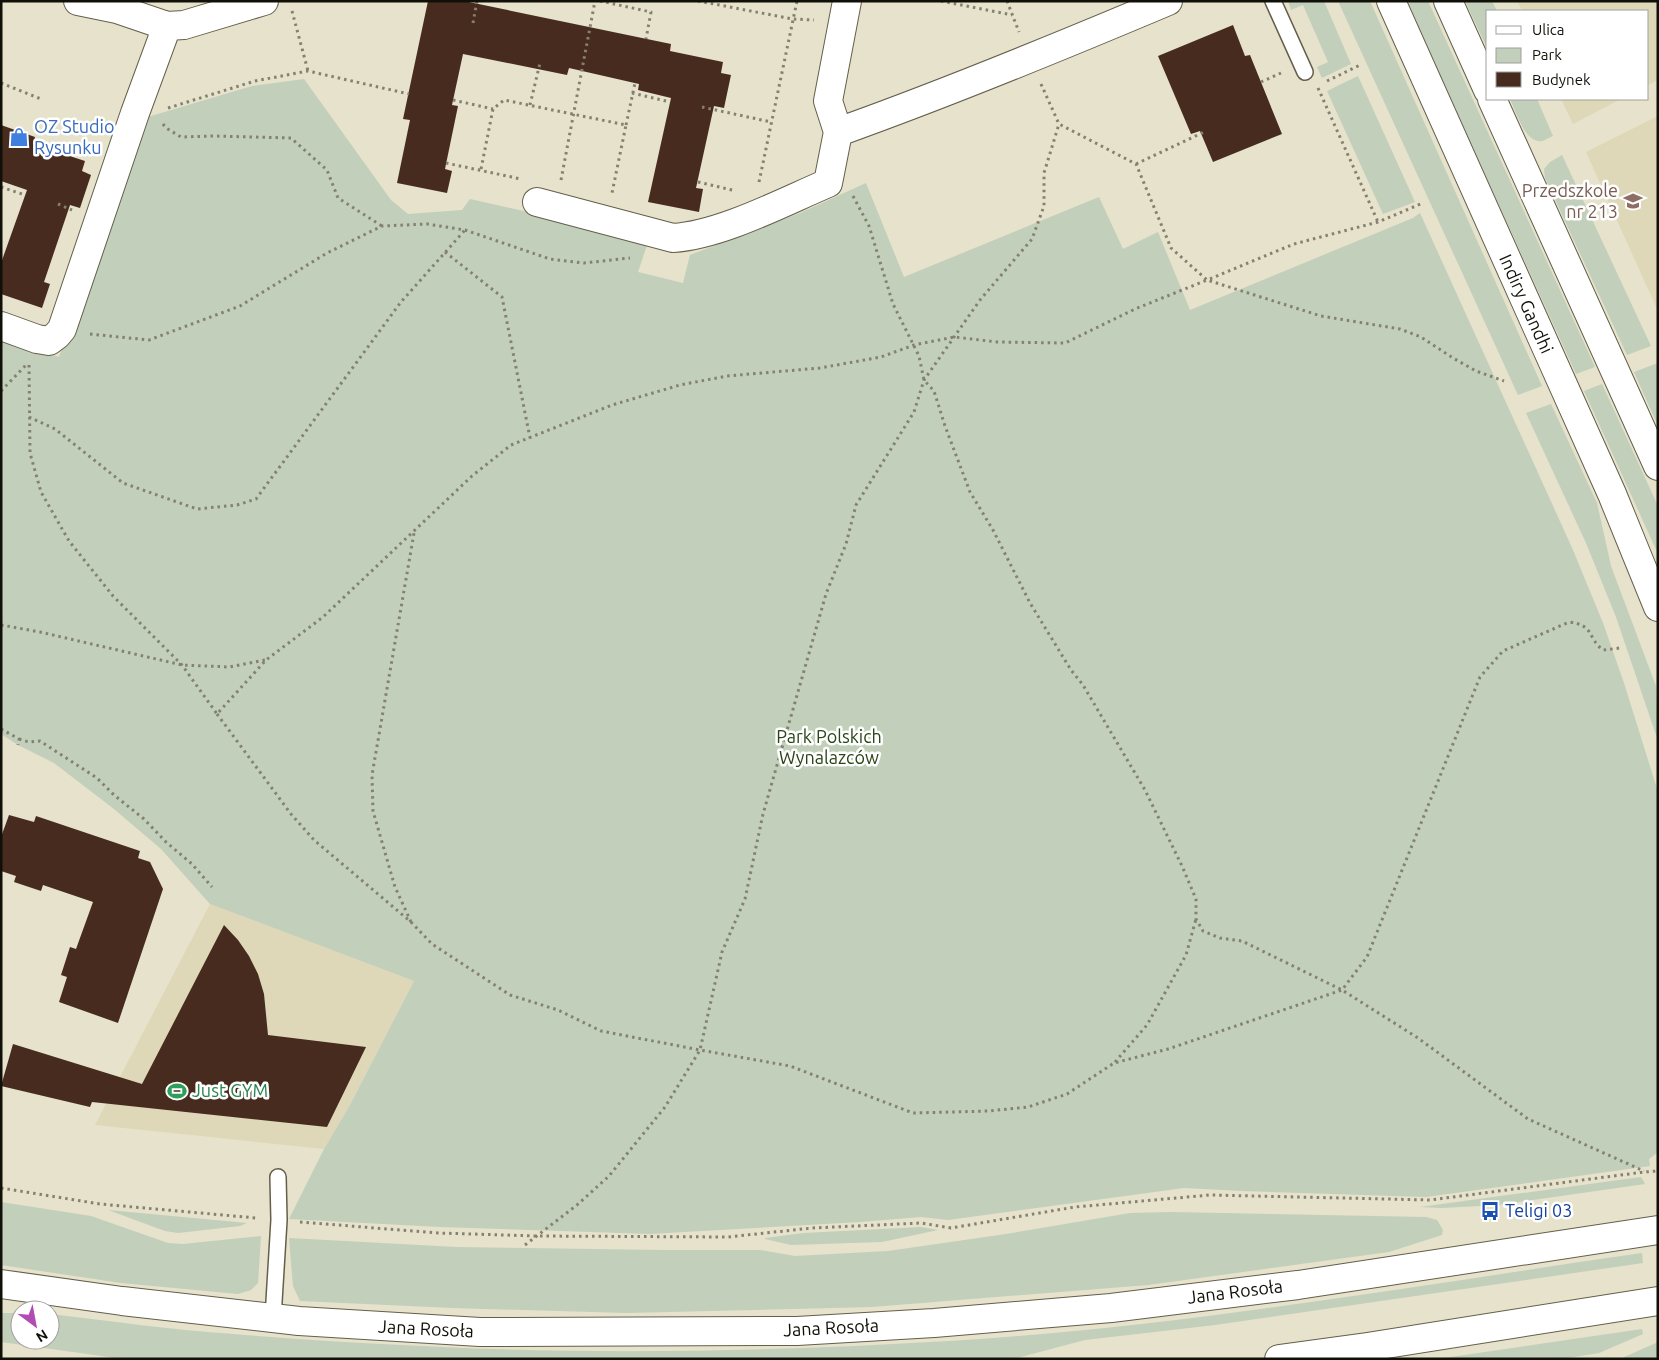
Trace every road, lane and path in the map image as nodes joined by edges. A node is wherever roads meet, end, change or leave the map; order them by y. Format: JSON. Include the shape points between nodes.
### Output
{"nodes":[{"id":1,"x":78,"y":1,"type":"edge"},
{"id":2,"x":264,"y":1,"type":"edge"},
{"id":3,"x":477,"y":1,"type":"edge"},
{"id":4,"x":595,"y":1,"type":"edge"},
{"id":5,"x":600,"y":1,"type":"edge"},
{"id":6,"x":698,"y":1,"type":"edge"},
{"id":7,"x":796,"y":1,"type":"edge"},
{"id":8,"x":941,"y":1,"type":"edge"},
{"id":9,"x":1006,"y":1,"type":"edge"},
{"id":10,"x":1168,"y":1,"type":"edge"},
{"id":11,"x":1273,"y":1,"type":"edge"},
{"id":12,"x":1391,"y":1,"type":"edge"},
{"id":13,"x":1448,"y":1,"type":"edge"},
{"id":14,"x":292,"y":10,"type":"dead end"},
{"id":15,"x":845,"y":12,"type":"edge"},
{"id":16,"x":1012,"y":15,"type":"junction"},
{"id":17,"x":793,"y":19,"type":"junction"},
{"id":18,"x":473,"y":23,"type":"dead end"},
{"id":19,"x":167,"y":26,"type":"junction"},
{"id":20,"x":1021,"y":37,"type":"dead end"},
{"id":21,"x":646,"y":39,"type":"dead end"},
{"id":22,"x":540,"y":63,"type":"dead end"},
{"id":23,"x":1360,"y":66,"type":"dead end"},
{"id":24,"x":308,"y":71,"type":"junction"},
{"id":25,"x":1305,"y":72,"type":"dead end"},
{"id":26,"x":1276,"y":75,"type":"dead end"},
{"id":27,"x":1039,"y":81,"type":"dead end"},
{"id":28,"x":1261,"y":82,"type":"dead end"},
{"id":29,"x":1326,"y":82,"type":"dead end"},
{"id":30,"x":1,"y":83,"type":"edge"},
{"id":31,"x":635,"y":83,"type":"dead end"},
{"id":32,"x":1486,"y":86,"type":"edge"},
{"id":33,"x":1319,"y":90,"type":"dead end"},
{"id":34,"x":632,"y":93,"type":"junction"},
{"id":35,"x":409,"y":94,"type":"dead end"},
{"id":36,"x":41,"y":99,"type":"dead end"},
{"id":37,"x":453,"y":100,"type":"dead end"},
{"id":38,"x":1492,"y":100,"type":"edge"},
{"id":39,"x":670,"y":102,"type":"dead end"},
{"id":40,"x":530,"y":105,"type":"junction"},
{"id":41,"x":702,"y":107,"type":"dead end"},
{"id":42,"x":493,"y":109,"type":"junction"},
{"id":43,"x":144,"y":112,"type":"junction"},
{"id":44,"x":573,"y":114,"type":"junction"},
{"id":45,"x":771,"y":122,"type":"junction"},
{"id":46,"x":1059,"y":124,"type":"junction"},
{"id":47,"x":626,"y":125,"type":"junction"},
{"id":48,"x":838,"y":132,"type":"junction"},
{"id":49,"x":1204,"y":132,"type":"dead end"},
{"id":50,"x":446,"y":163,"type":"dead end"},
{"id":51,"x":564,"y":163,"type":"dead end"},
{"id":52,"x":1136,"y":164,"type":"junction"},
{"id":53,"x":831,"y":168,"type":"junction"},
{"id":54,"x":481,"y":170,"type":"junction"},
{"id":55,"x":698,"y":182,"type":"dead end"},
{"id":56,"x":1,"y":187,"type":"edge"},
{"id":57,"x":531,"y":191,"type":"joint"},
{"id":58,"x":25,"y":195,"type":"dead end"},
{"id":59,"x":1423,"y":204,"type":"dead end"},
{"id":60,"x":756,"y":205,"type":"junction"},
{"id":61,"x":606,"y":221,"type":"junction"},
{"id":62,"x":1378,"y":222,"type":"junction"},
{"id":63,"x":382,"y":226,"type":"junction"},
{"id":64,"x":465,"y":230,"type":"junction"},
{"id":65,"x":445,"y":252,"type":"junction"},
{"id":66,"x":630,"y":258,"type":"dead end"},
{"id":67,"x":1207,"y":280,"type":"junction"},
{"id":68,"x":1,"y":326,"type":"edge"},
{"id":69,"x":62,"y":329,"type":"junction"},
{"id":70,"x":954,"y":337,"type":"junction"},
{"id":71,"x":914,"y":345,"type":"junction"},
{"id":72,"x":29,"y":362,"type":"dead end"},
{"id":73,"x":924,"y":380,"type":"junction"},
{"id":74,"x":1504,"y":382,"type":"dead end"},
{"id":75,"x":29,"y":417,"type":"junction"},
{"id":76,"x":530,"y":438,"type":"junction"},
{"id":77,"x":1658,"y":466,"type":"edge"},
{"id":78,"x":414,"y":532,"type":"junction"},
{"id":79,"x":1658,"y":607,"type":"edge"},
{"id":80,"x":1,"y":625,"type":"edge"},
{"id":81,"x":1620,"y":648,"type":"dead end"},
{"id":82,"x":266,"y":660,"type":"junction"},
{"id":83,"x":182,"y":665,"type":"junction"},
{"id":84,"x":217,"y":714,"type":"junction"},
{"id":85,"x":1,"y":729,"type":"edge"},
{"id":86,"x":19,"y":739,"type":"junction"},
{"id":87,"x":18,"y":745,"type":"dead end"},
{"id":88,"x":212,"y":887,"type":"dead end"},
{"id":89,"x":1196,"y":919,"type":"junction"},
{"id":90,"x":411,"y":922,"type":"junction"},
{"id":91,"x":1342,"y":990,"type":"junction"},
{"id":92,"x":700,"y":1050,"type":"junction"},
{"id":93,"x":1114,"y":1063,"type":"junction"},
{"id":94,"x":1658,"y":1171,"type":"edge"},
{"id":95,"x":1644,"y":1172,"type":"junction"},
{"id":96,"x":278,"y":1177,"type":"dead end"},
{"id":97,"x":1,"y":1188,"type":"edge"},
{"id":98,"x":279,"y":1220,"type":"junction"},
{"id":99,"x":1658,"y":1230,"type":"edge"},
{"id":100,"x":537,"y":1236,"type":"junction"},
{"id":101,"x":525,"y":1245,"type":"dead end"},
{"id":102,"x":1,"y":1284,"type":"edge"},
{"id":103,"x":1658,"y":1300,"type":"edge"},
{"id":104,"x":273,"y":1318,"type":"junction"},
{"id":105,"x":1279,"y":1359,"type":"edge"}],
"edges":[{"from":1,"to":19,"type":"street","via":[[117,9]]},
{"from":2,"to":19,"type":"street"},
{"from":3,"to":18,"type":"path"},
{"from":4,"to":44,"type":"path"},
{"from":5,"to":21,"type":"path","via":[[651,12]]},
{"from":6,"to":17,"type":"path"},
{"from":7,"to":17,"type":"path"},
{"from":8,"to":16,"type":"path"},
{"from":9,"to":16,"type":"path"},
{"from":10,"to":48,"type":"street","via":[[1030,59]]},
{"from":11,"to":25,"type":"lane"},
{"from":12,"to":79,"type":"street","name":"Indiry Gandhi","via":[[1612,494]]},
{"from":13,"to":32,"type":"street"},
{"from":14,"to":24,"type":"path"},
{"from":15,"to":17,"type":"path"},
{"from":15,"to":48,"type":"street","via":[[828,101]]},
{"from":16,"to":20,"type":"path"},
{"from":17,"to":45,"type":"path"},
{"from":19,"to":43,"type":"street"},
{"from":22,"to":40,"type":"path"},
{"from":23,"to":29,"type":"path"},
{"from":24,"to":35,"type":"path"},
{"from":24,"to":43,"type":"path","via":[[255,81],[179,105]]},
{"from":26,"to":28,"type":"path"},
{"from":27,"to":46,"type":"path"},
{"from":30,"to":36,"type":"path"},
{"from":31,"to":34,"type":"path"},
{"from":33,"to":62,"type":"path"},
{"from":34,"to":39,"type":"path"},
{"from":34,"to":47,"type":"path"},
{"from":37,"to":42,"type":"path"},
{"from":38,"to":77,"type":"street"},
{"from":40,"to":42,"type":"path","via":[[504,100]]},
{"from":40,"to":44,"type":"path"},
{"from":41,"to":45,"type":"path"},
{"from":42,"to":54,"type":"path"},
{"from":43,"to":63,"type":"path","via":[[181,137],[291,138],[327,170],[338,198]]},
{"from":43,"to":69,"type":"street"},
{"from":44,"to":47,"type":"path"},
{"from":44,"to":51,"type":"path"},
{"from":45,"to":60,"type":"path"},
{"from":46,"to":52,"type":"path"},
{"from":46,"to":70,"type":"path","via":[[1044,173],[1044,206],[1032,239],[980,300]]},
{"from":47,"to":61,"type":"path"},
{"from":48,"to":53,"type":"street"},
{"from":49,"to":52,"type":"path"},
{"from":50,"to":54,"type":"path"},
{"from":52,"to":67,"type":"path","via":[[1171,248]]},
{"from":53,"to":60,"type":"street","via":[[828,183]]},
{"from":53,"to":71,"type":"path","via":[[842,177],[869,226],[892,304]]},
{"from":54,"to":57,"type":"path"},
{"from":55,"to":60,"type":"path"},
{"from":56,"to":58,"type":"path"},
{"from":57,"to":61,"type":"street"},
{"from":59,"to":62,"type":"path"},
{"from":60,"to":61,"type":"street","via":[[691,237],[673,238]]},
{"from":62,"to":67,"type":"path","via":[[1294,244]]},
{"from":63,"to":64,"type":"path","via":[[427,224]]},
{"from":63,"to":69,"type":"path","via":[[327,253],[240,306],[149,340]]},
{"from":64,"to":65,"type":"path"},
{"from":64,"to":66,"type":"path","via":[[550,259],[584,263]]},
{"from":65,"to":75,"type":"path","via":[[401,302],[256,499],[237,505],[197,509],[123,483],[55,429]]},
{"from":65,"to":76,"type":"path","via":[[502,297]]},
{"from":67,"to":70,"type":"path","via":[[1135,309],[1065,343],[997,342]]},
{"from":67,"to":74,"type":"path","via":[[1321,316],[1400,329],[1421,337],[1476,371]]},
{"from":68,"to":69,"type":"street","via":[[49,341]]},
{"from":70,"to":71,"type":"path"},
{"from":70,"to":73,"type":"path"},
{"from":71,"to":73,"type":"path"},
{"from":71,"to":76,"type":"path","via":[[881,357],[820,368],[727,376],[680,385],[612,405]]},
{"from":72,"to":75,"type":"path"},
{"from":73,"to":89,"type":"path","via":[[934,391],[970,492],[1030,603],[1145,790],[1196,899]]},
{"from":73,"to":92,"type":"path","via":[[914,412],[856,505],[846,544],[826,594],[763,814],[745,899],[722,952]]},
{"from":75,"to":83,"type":"path","via":[[30,453],[41,492],[69,540],[113,596]]},
{"from":76,"to":78,"type":"path","via":[[511,445],[472,476]]},
{"from":78,"to":82,"type":"path","via":[[323,617]]},
{"from":78,"to":90,"type":"path","via":[[372,776],[373,812],[395,887]]},
{"from":80,"to":83,"type":"path"},
{"from":81,"to":91,"type":"path","via":[[1603,650],[1590,631],[1580,623],[1569,622],[1503,651],[1480,677],[1367,957]]},
{"from":82,"to":83,"type":"path","via":[[230,667]]},
{"from":82,"to":84,"type":"path"},
{"from":83,"to":84,"type":"path"},
{"from":84,"to":90,"type":"path","via":[[314,840]]},
{"from":85,"to":86,"type":"path"},
{"from":86,"to":87,"type":"path"},
{"from":86,"to":88,"type":"path","via":[[40,741],[97,778],[192,864]]},
{"from":89,"to":91,"type":"path","via":[[1203,931],[1220,938],[1242,941]]},
{"from":89,"to":93,"type":"path","via":[[1186,955],[1148,1025]]},
{"from":90,"to":92,"type":"path","via":[[432,944],[510,996],[558,1010],[601,1031]]},
{"from":91,"to":93,"type":"path","via":[[1168,1049]]},
{"from":91,"to":95,"type":"path","via":[[1418,1038],[1528,1119]]},
{"from":92,"to":93,"type":"path","via":[[790,1066],[913,1113],[1028,1107],[1067,1094]]},
{"from":92,"to":100,"type":"path","via":[[665,1107],[609,1176]]},
{"from":94,"to":95,"type":"path"},
{"from":95,"to":100,"type":"path","via":[[1430,1200],[1210,1195],[1134,1201],[1075,1207],[951,1228],[921,1223],[812,1228],[728,1237]]},
{"from":96,"to":98,"type":"lane"},
{"from":97,"to":98,"type":"path","via":[[100,1204]]},
{"from":98,"to":100,"type":"path","via":[[438,1233]]},
{"from":98,"to":104,"type":"lane"},
{"from":99,"to":104,"type":"street","name":"Jana Rosoła","via":[[1298,1285],[1111,1308],[797,1331],[480,1332]]},
{"from":100,"to":101,"type":"path"},
{"from":102,"to":104,"type":"street","name":"Jana Rosoła"},
{"from":103,"to":105,"type":"street"}]}
